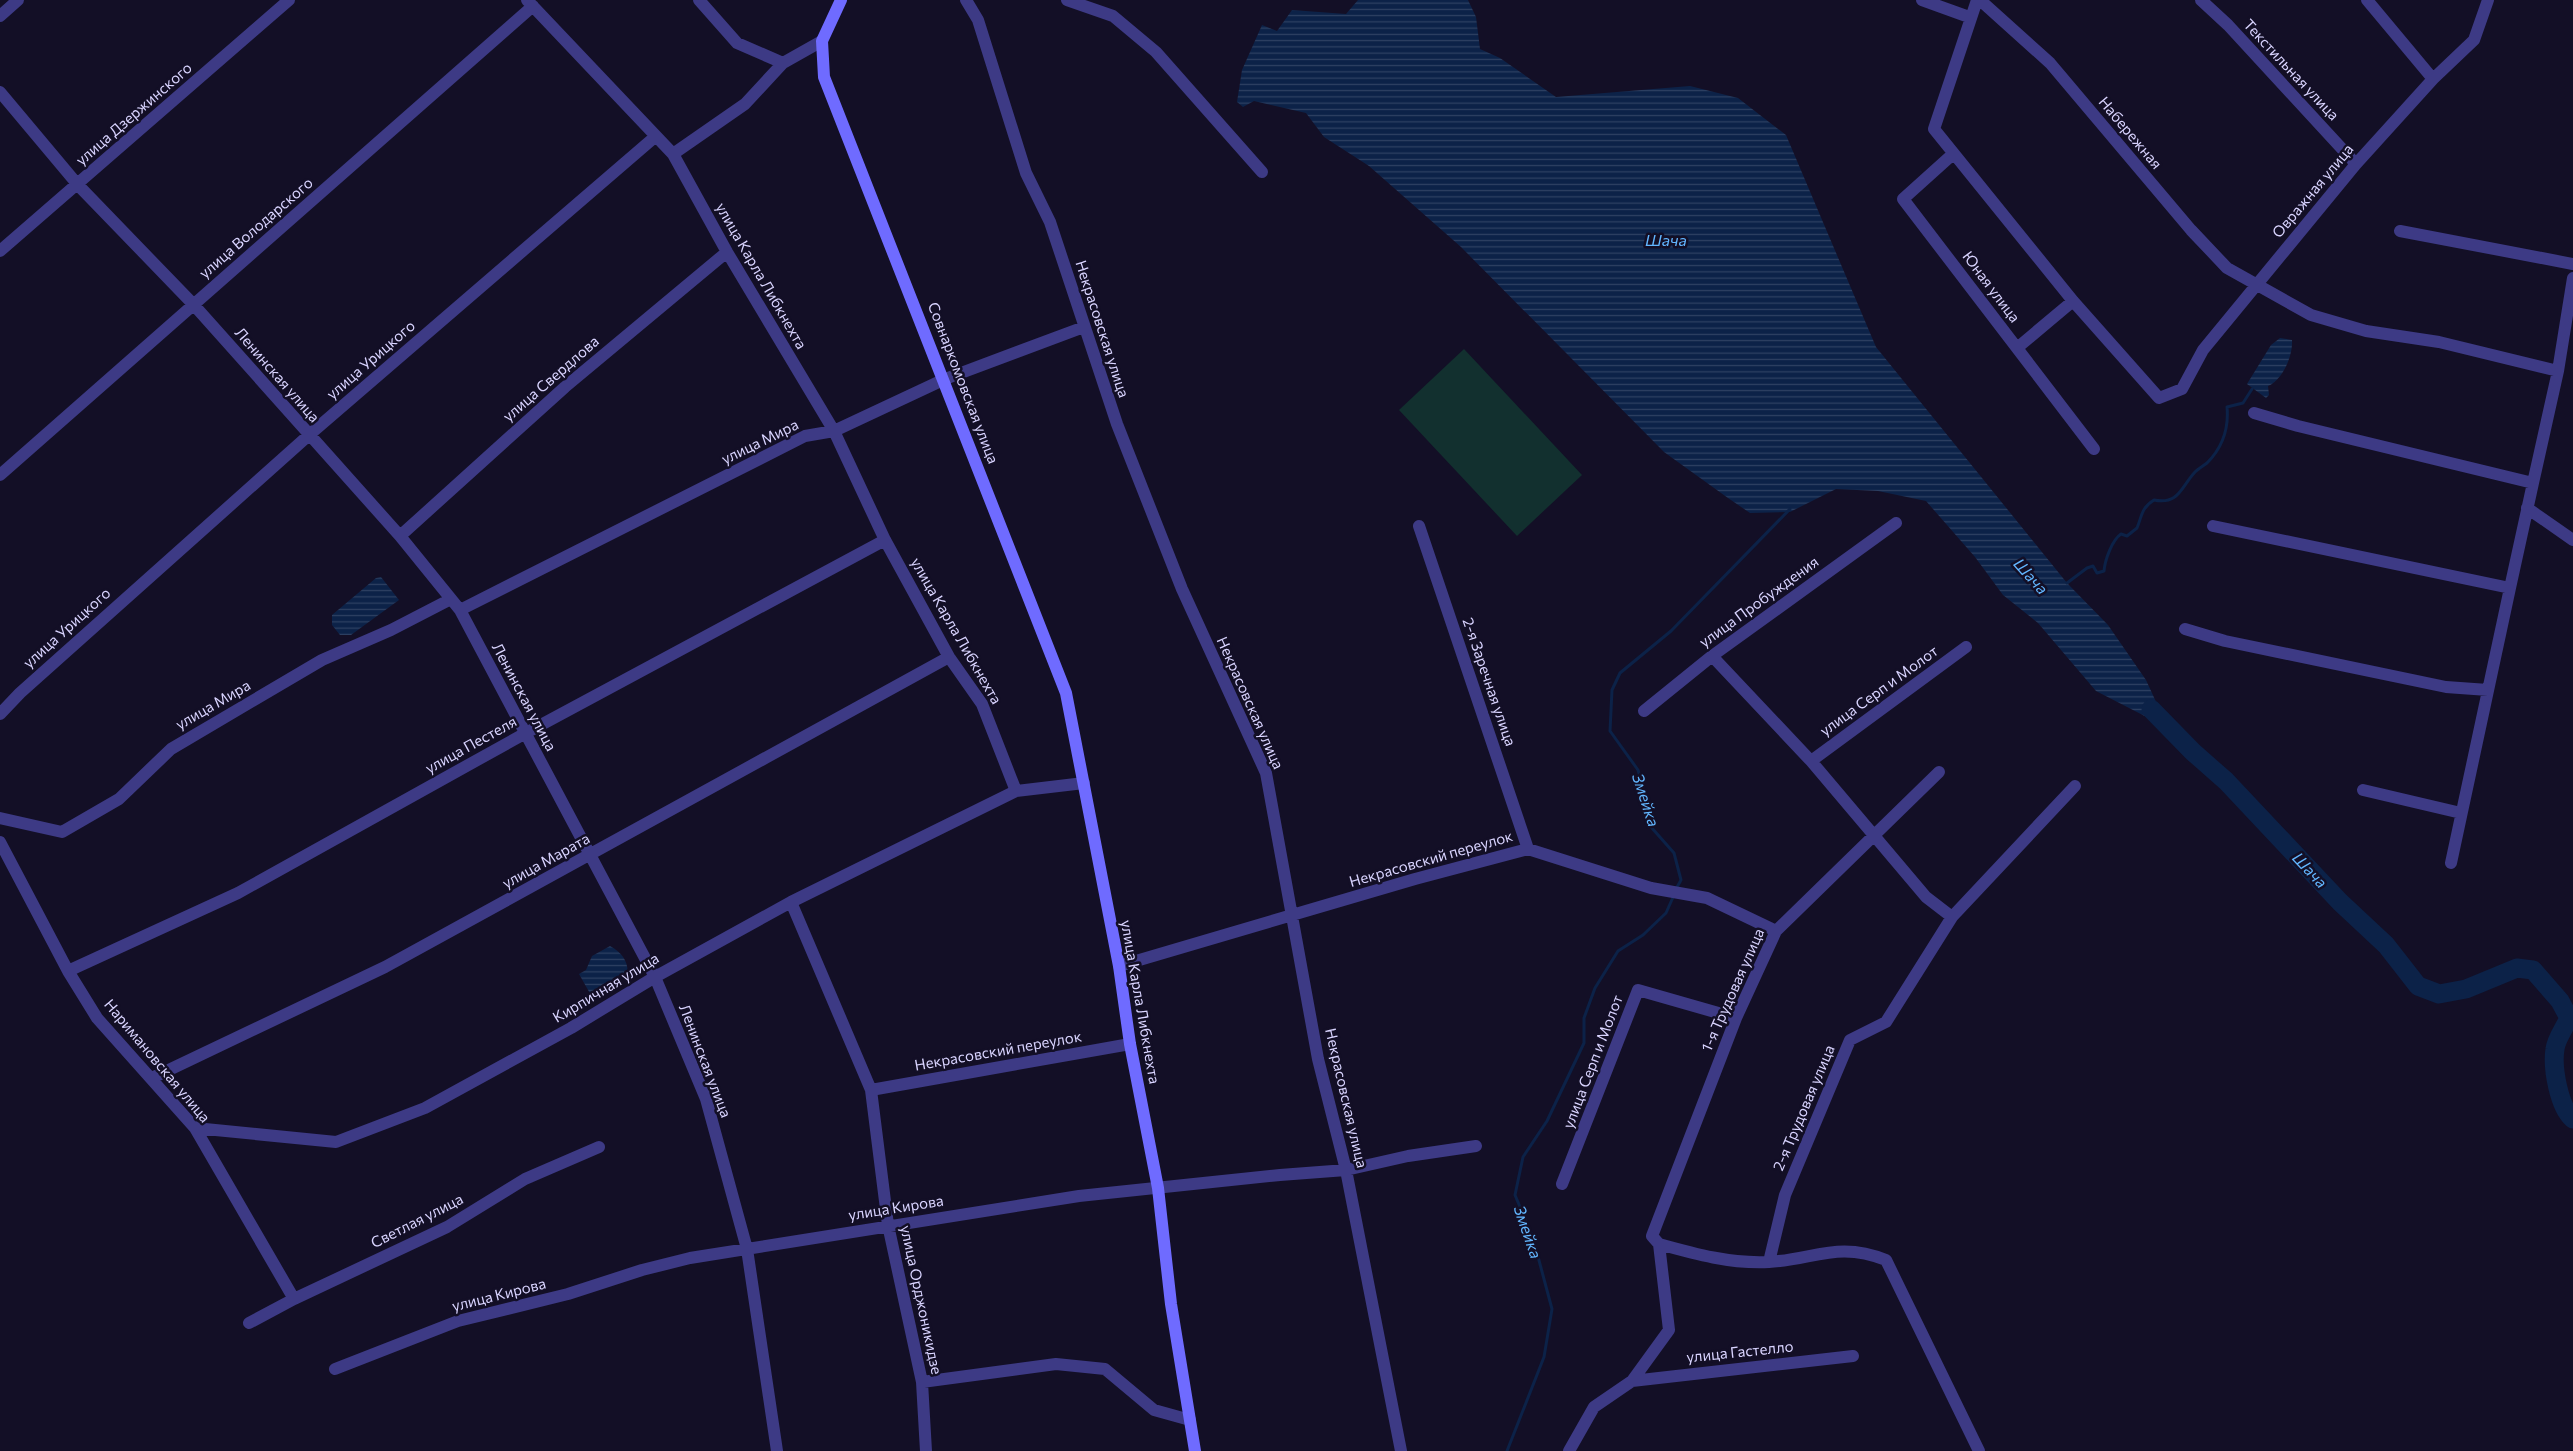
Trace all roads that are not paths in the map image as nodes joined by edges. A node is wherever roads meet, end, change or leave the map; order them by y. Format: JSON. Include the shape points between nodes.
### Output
{"nodes":[{"id":1,"x":18,"y":0,"type":"edge"},
{"id":2,"x":289,"y":0,"type":"edge"},
{"id":3,"x":699,"y":0,"type":"edge"},
{"id":4,"x":966,"y":0,"type":"edge"},
{"id":5,"x":1067,"y":0,"type":"edge"},
{"id":6,"x":1922,"y":0,"type":"edge"},
{"id":7,"x":1978,"y":0,"type":"edge"},
{"id":8,"x":2201,"y":0,"type":"edge"},
{"id":9,"x":2367,"y":0,"type":"edge"},
{"id":10,"x":2488,"y":0,"type":"edge"},
{"id":11,"x":838,"y":1,"type":"edge"},
{"id":12,"x":530,"y":3,"type":"edge"},
{"id":13,"x":0,"y":16,"type":"edge"},
{"id":14,"x":1969,"y":17,"type":"junction"},
{"id":15,"x":822,"y":41,"type":"junction"},
{"id":16,"x":783,"y":63,"type":"junction"},
{"id":17,"x":2433,"y":79,"type":"junction"},
{"id":18,"x":0,"y":92,"type":"edge"},
{"id":19,"x":656,"y":136,"type":"junction"},
{"id":20,"x":673,"y":154,"type":"junction"},
{"id":21,"x":1953,"y":154,"type":"junction"},
{"id":22,"x":2356,"y":164,"type":"junction"},
{"id":23,"x":1262,"y":172,"type":"dead end"},
{"id":24,"x":78,"y":185,"type":"junction"},
{"id":25,"x":2400,"y":231,"type":"dead end"},
{"id":26,"x":0,"y":251,"type":"edge"},
{"id":27,"x":727,"y":252,"type":"junction"},
{"id":28,"x":2573,"y":264,"type":"edge"},
{"id":29,"x":2573,"y":278,"type":"edge"},
{"id":30,"x":2255,"y":286,"type":"junction"},
{"id":31,"x":2073,"y":301,"type":"junction"},
{"id":32,"x":194,"y":304,"type":"junction"},
{"id":33,"x":1084,"y":327,"type":"junction"},
{"id":34,"x":2017,"y":348,"type":"junction"},
{"id":35,"x":2558,"y":372,"type":"junction"},
{"id":36,"x":945,"y":379,"type":"junction"},
{"id":37,"x":2254,"y":413,"type":"dead end"},
{"id":38,"x":834,"y":431,"type":"junction"},
{"id":39,"x":309,"y":435,"type":"junction"},
{"id":40,"x":2094,"y":448,"type":"dead end"},
{"id":41,"x":0,"y":475,"type":"edge"},
{"id":42,"x":2533,"y":484,"type":"junction"},
{"id":43,"x":2527,"y":508,"type":"junction"},
{"id":44,"x":1896,"y":523,"type":"dead end"},
{"id":45,"x":1419,"y":526,"type":"dead end"},
{"id":46,"x":2213,"y":526,"type":"dead end"},
{"id":47,"x":400,"y":536,"type":"junction"},
{"id":48,"x":885,"y":540,"type":"junction"},
{"id":49,"x":2573,"y":540,"type":"edge"},
{"id":50,"x":2510,"y":588,"type":"junction"},
{"id":51,"x":451,"y":599,"type":"junction"},
{"id":52,"x":460,"y":610,"type":"junction"},
{"id":53,"x":2185,"y":629,"type":"dead end"},
{"id":54,"x":1966,"y":647,"type":"dead end"},
{"id":55,"x":949,"y":656,"type":"junction"},
{"id":56,"x":1712,"y":656,"type":"junction"},
{"id":57,"x":2488,"y":690,"type":"junction"},
{"id":58,"x":1644,"y":711,"type":"dead end"},
{"id":59,"x":0,"y":714,"type":"edge"},
{"id":60,"x":524,"y":734,"type":"junction"},
{"id":61,"x":1811,"y":760,"type":"junction"},
{"id":62,"x":1940,"y":772,"type":"dead end"},
{"id":63,"x":1084,"y":783,"type":"junction"},
{"id":64,"x":2075,"y":786,"type":"dead end"},
{"id":65,"x":2364,"y":790,"type":"dead end"},
{"id":66,"x":1016,"y":791,"type":"junction"},
{"id":67,"x":2461,"y":813,"type":"junction"},
{"id":68,"x":0,"y":818,"type":"edge"},
{"id":69,"x":1873,"y":836,"type":"junction"},
{"id":70,"x":0,"y":842,"type":"edge"},
{"id":71,"x":1528,"y":849,"type":"junction"},
{"id":72,"x":591,"y":855,"type":"junction"},
{"id":73,"x":2451,"y":863,"type":"dead end"},
{"id":74,"x":791,"y":902,"type":"junction"},
{"id":75,"x":1292,"y":915,"type":"junction"},
{"id":76,"x":1952,"y":917,"type":"junction"},
{"id":77,"x":1776,"y":932,"type":"junction"},
{"id":78,"x":1118,"y":966,"type":"junction"},
{"id":79,"x":68,"y":971,"type":"junction"},
{"id":80,"x":654,"y":977,"type":"junction"},
{"id":81,"x":1736,"y":1018,"type":"junction"},
{"id":82,"x":1130,"y":1044,"type":"junction"},
{"id":83,"x":152,"y":1078,"type":"junction"},
{"id":84,"x":871,"y":1090,"type":"junction"},
{"id":85,"x":195,"y":1128,"type":"junction"},
{"id":86,"x":599,"y":1146,"type":"dead end"},
{"id":87,"x":1476,"y":1146,"type":"dead end"},
{"id":88,"x":1346,"y":1170,"type":"junction"},
{"id":89,"x":1562,"y":1184,"type":"dead end"},
{"id":90,"x":1158,"y":1188,"type":"junction"},
{"id":91,"x":888,"y":1225,"type":"junction"},
{"id":92,"x":1659,"y":1244,"type":"junction"},
{"id":93,"x":747,"y":1249,"type":"junction"},
{"id":94,"x":1769,"y":1262,"type":"junction"},
{"id":95,"x":294,"y":1299,"type":"junction"},
{"id":96,"x":249,"y":1323,"type":"dead end"},
{"id":97,"x":1853,"y":1356,"type":"dead end"},
{"id":98,"x":336,"y":1368,"type":"dead end"},
{"id":99,"x":1632,"y":1381,"type":"junction"},
{"id":100,"x":922,"y":1382,"type":"junction"},
{"id":101,"x":1190,"y":1420,"type":"junction"},
{"id":102,"x":777,"y":1451,"type":"edge"},
{"id":103,"x":926,"y":1451,"type":"edge"},
{"id":104,"x":1195,"y":1451,"type":"edge"},
{"id":105,"x":1401,"y":1451,"type":"edge"},
{"id":106,"x":1569,"y":1451,"type":"edge"},
{"id":107,"x":1979,"y":1451,"type":"edge"}],
"edges":[{"from":1,"to":13,"type":"street"},
{"from":2,"to":24,"type":"street","name":"улица Дзержинского"},
{"from":3,"to":16,"type":"street","via":[[737,43]]},
{"from":4,"to":33,"type":"street","name":"Некрасовская улица","via":[[978,20],[1026,173],[1050,222]]},
{"from":5,"to":23,"type":"street","via":[[1113,16],[1156,52]]},
{"from":6,"to":14,"type":"street"},
{"from":7,"to":14,"type":"street"},
{"from":7,"to":30,"type":"street","name":"Набережная","via":[[2050,62],[2191,230],[2227,268]]},
{"from":8,"to":22,"type":"street","name":"Текстильная улица"},
{"from":9,"to":17,"type":"street"},
{"from":10,"to":17,"type":"street","name":"Овражная улица","via":[[2474,40]]},
{"from":11,"to":15,"type":"street","name":"Совнаркомовская улица"},
{"from":12,"to":19,"type":"street","name":"улица Карла Либкнехта"},
{"from":12,"to":32,"type":"street","name":"улица Володарского"},
{"from":14,"to":21,"type":"street","via":[[1934,130]]},
{"from":15,"to":16,"type":"street"},
{"from":15,"to":36,"type":"street","name":"Совнаркомовская улица","via":[[824,77]]},
{"from":16,"to":20,"type":"street","via":[[745,104]]},
{"from":17,"to":22,"type":"street","name":"Овражная улица"},
{"from":18,"to":24,"type":"street","name":"Ленинская улица"},
{"from":19,"to":20,"type":"street","name":"улица Карла Либкнехта"},
{"from":19,"to":39,"type":"street","name":"улица Урицкого"},
{"from":20,"to":27,"type":"street","name":"улица Карла Либкнехта"},
{"from":21,"to":31,"type":"street"},
{"from":21,"to":34,"type":"street","name":"Юная улица","via":[[1903,199]]},
{"from":22,"to":30,"type":"street","name":"Овражная улица"},
{"from":24,"to":26,"type":"street","name":"улица Дзержинского"},
{"from":24,"to":32,"type":"street","name":"Ленинская улица"},
{"from":25,"to":28,"type":"street"},
{"from":27,"to":38,"type":"street","name":"улица Карла Либкнехта"},
{"from":27,"to":47,"type":"street","name":"улица Свердлова","via":[[565,387]]},
{"from":29,"to":35,"type":"street"},
{"from":30,"to":31,"type":"street","name":"Овражная улица","via":[[2203,350],[2182,389],[2159,398]]},
{"from":30,"to":35,"type":"street","name":"Набережная","via":[[2310,315],[2366,331],[2438,342]]},
{"from":31,"to":34,"type":"street"},
{"from":32,"to":39,"type":"street","name":"Ленинская улица"},
{"from":32,"to":41,"type":"street","name":"улица Володарского"},
{"from":33,"to":36,"type":"street","name":"улица Мира"},
{"from":33,"to":75,"type":"street","name":"Некрасовская улица","via":[[1117,424],[1182,589],[1266,773]]},
{"from":34,"to":40,"type":"street","name":"Юная улица"},
{"from":35,"to":42,"type":"street"},
{"from":36,"to":38,"type":"street","name":"улица Мира"},
{"from":36,"to":63,"type":"street","name":"Совнаркомовская улица","via":[[1066,693]]},
{"from":37,"to":42,"type":"street"},
{"from":38,"to":48,"type":"street","name":"улица Карла Либкнехта"},
{"from":38,"to":52,"type":"street","name":"улица Мира","via":[[805,436]]},
{"from":39,"to":47,"type":"street","name":"Ленинская улица"},
{"from":39,"to":59,"type":"street","name":"улица Урицкого"},
{"from":42,"to":43,"type":"street"},
{"from":43,"to":49,"type":"street"},
{"from":43,"to":50,"type":"street"},
{"from":44,"to":56,"type":"street","name":"улица Пробуждения"},
{"from":45,"to":71,"type":"street","name":"2-я Заречная улица"},
{"from":46,"to":50,"type":"street"},
{"from":47,"to":51,"type":"street","name":"Ленинская улица"},
{"from":48,"to":55,"type":"street","name":"улица Карла Либкнехта"},
{"from":48,"to":60,"type":"street","name":"улица Пестеля"},
{"from":50,"to":57,"type":"street"},
{"from":51,"to":52,"type":"street","name":"Ленинская улица"},
{"from":51,"to":68,"type":"street","name":"улица Мира","via":[[322,660],[171,749],[119,799],[62,832]]},
{"from":52,"to":60,"type":"street","name":"Ленинская улица"},
{"from":53,"to":57,"type":"street","via":[[2226,641],[2446,687]]},
{"from":54,"to":61,"type":"street","name":"улица Серп и Молот"},
{"from":55,"to":66,"type":"street","name":"улица Карла Либкнехта","via":[[982,704]]},
{"from":55,"to":72,"type":"street","name":"улица Марата"},
{"from":56,"to":58,"type":"street","name":"улица Пробуждения"},
{"from":56,"to":61,"type":"street"},
{"from":57,"to":67,"type":"street"},
{"from":60,"to":72,"type":"street","name":"Ленинская улица"},
{"from":60,"to":79,"type":"street","name":"улица Пестеля","via":[[238,893]]},
{"from":61,"to":69,"type":"street"},
{"from":62,"to":69,"type":"street","name":"1-я Трудовая улица"},
{"from":63,"to":66,"type":"street"},
{"from":63,"to":78,"type":"street","name":"улица Карла Либкнехта"},
{"from":64,"to":76,"type":"street","name":"2-я Трудовая улица"},
{"from":65,"to":67,"type":"street"},
{"from":66,"to":74,"type":"street","name":"Кирпичная улица"},
{"from":67,"to":73,"type":"street"},
{"from":69,"to":76,"type":"street","via":[[1926,897]]},
{"from":69,"to":77,"type":"street","name":"1-я Трудовая улица"},
{"from":70,"to":79,"type":"street","name":"Наримановская улица"},
{"from":71,"to":75,"type":"street","name":"Некрасовский переулок"},
{"from":71,"to":77,"type":"street","name":"Некрасовский переулок","via":[[1651,888],[1700,896]]},
{"from":72,"to":80,"type":"street","name":"Ленинская улица"},
{"from":72,"to":83,"type":"street","name":"улица Марата","via":[[385,967]]},
{"from":74,"to":80,"type":"street","name":"Кирпичная улица"},
{"from":74,"to":84,"type":"street","name":"улица Орджоникидзе"},
{"from":75,"to":78,"type":"street","name":"Некрасовский переулок"},
{"from":75,"to":88,"type":"street","name":"Некрасовская улица","via":[[1318,1059]]},
{"from":76,"to":94,"type":"street","name":"2-я Трудовая улица","via":[[1886,1022],[1850,1040],[1785,1195]]},
{"from":77,"to":81,"type":"street","name":"1-я Трудовая улица"},
{"from":78,"to":82,"type":"street","name":"улица Карла Либкнехта"},
{"from":79,"to":83,"type":"street","name":"Наримановская улица","via":[[97,1018]]},
{"from":80,"to":85,"type":"street","name":"Кирпичная улица","via":[[571,1028],[425,1108],[336,1142]]},
{"from":80,"to":93,"type":"street","name":"Ленинская улица","via":[[706,1099]]},
{"from":81,"to":89,"type":"street","name":"улица Серп и Молот","via":[[1638,990]]},
{"from":81,"to":92,"type":"street","name":"1-я Трудовая улица","via":[[1652,1236]]},
{"from":82,"to":84,"type":"street","name":"Некрасовский переулок"},
{"from":82,"to":90,"type":"street","name":"улица Карла Либкнехта"},
{"from":83,"to":85,"type":"street","name":"Наримановская улица"},
{"from":84,"to":91,"type":"street","name":"улица Орджоникидзе"},
{"from":85,"to":95,"type":"street","name":"Наримановская улица"},
{"from":86,"to":95,"type":"street","name":"Светлая улица","via":[[524,1179],[447,1227]]},
{"from":87,"to":88,"type":"street","name":"улица Кирова","via":[[1408,1156]]},
{"from":88,"to":90,"type":"street","name":"улица Кирова"},
{"from":88,"to":105,"type":"street","name":"Некрасовская улица"},
{"from":90,"to":91,"type":"street","name":"улица Кирова","via":[[1079,1196]]},
{"from":90,"to":101,"type":"street","name":"улица Карла Либкнехта"},
{"from":91,"to":93,"type":"street","name":"улица Кирова"},
{"from":91,"to":100,"type":"street","name":"улица Орджоникидзе"},
{"from":92,"to":94,"type":"street","via":[[1713,1259]]},
{"from":92,"to":99,"type":"street","via":[[1669,1330]]},
{"from":93,"to":98,"type":"street","name":"улица Кирова","via":[[690,1258],[568,1294],[458,1321]]},
{"from":93,"to":102,"type":"street","name":"Ленинская улица"},
{"from":94,"to":107,"type":"street","via":[[1839,1250],[1866,1252],[1886,1260]]},
{"from":95,"to":96,"type":"street","name":"Светлая улица"},
{"from":97,"to":99,"type":"street","name":"улица Гастелло"},
{"from":99,"to":106,"type":"street","via":[[1594,1407]]},
{"from":100,"to":101,"type":"street","via":[[1056,1364],[1105,1370],[1154,1410]]},
{"from":100,"to":103,"type":"street","name":"улица Орджоникидзе"},
{"from":101,"to":104,"type":"street","name":"улица Карла Либкнехта"}]}
